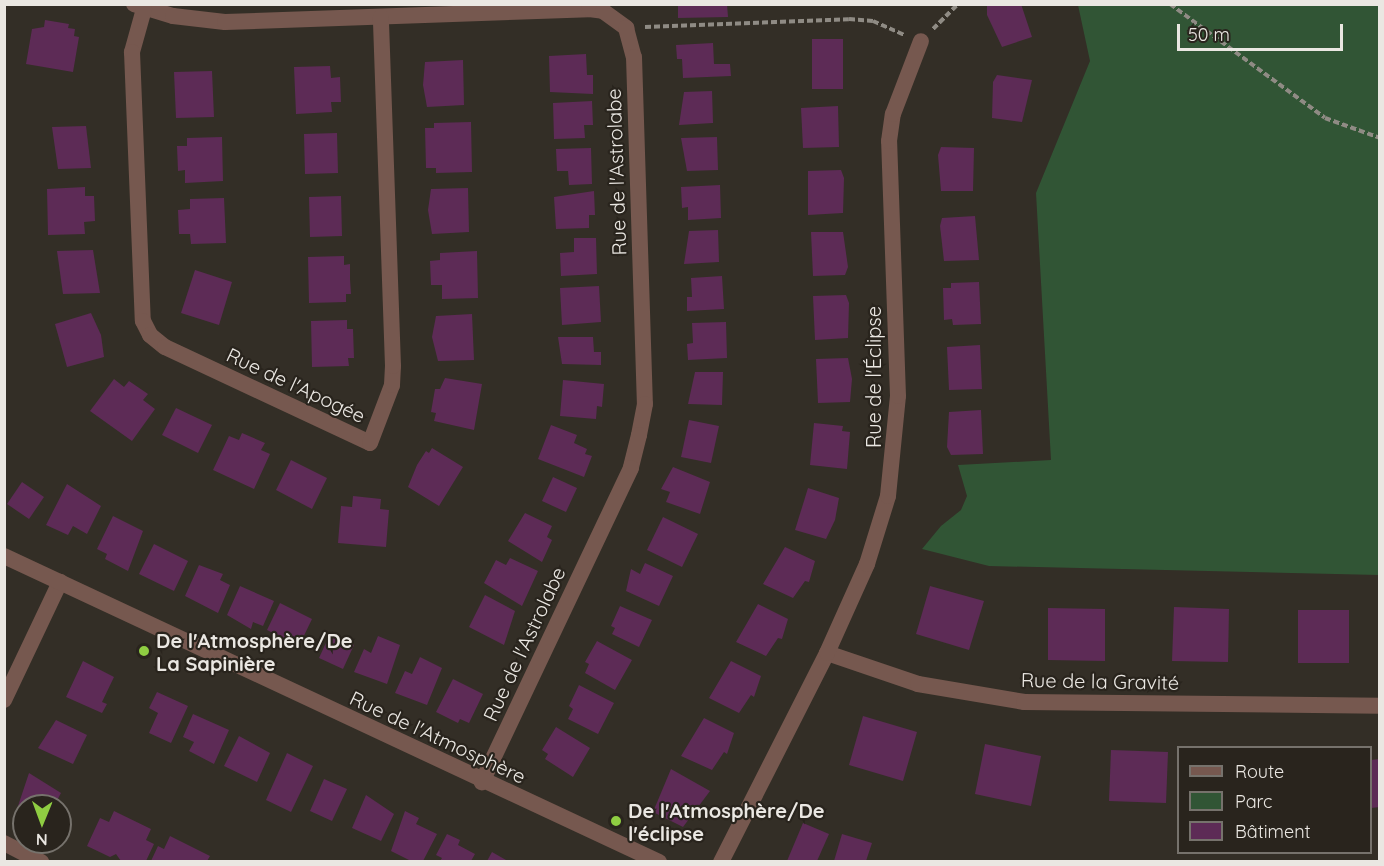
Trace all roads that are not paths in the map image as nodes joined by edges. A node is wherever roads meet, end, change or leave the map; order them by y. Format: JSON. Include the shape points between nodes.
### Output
{"nodes":[{"id":1,"x":139,"y":7,"type":"edge"},
{"id":2,"x":381,"y":17,"type":"junction"},
{"id":3,"x":921,"y":41,"type":"road end"},
{"id":4,"x":4,"y":556,"type":"edge"},
{"id":5,"x":60,"y":582,"type":"junction"},
{"id":6,"x":827,"y":654,"type":"junction"},
{"id":7,"x":4,"y":700,"type":"edge"},
{"id":8,"x":1380,"y":706,"type":"edge"},
{"id":9,"x":482,"y":782,"type":"junction"},
{"id":10,"x":4,"y":843,"type":"edge"},
{"id":11,"x":41,"y":861,"type":"edge"},
{"id":12,"x":659,"y":861,"type":"edge"},
{"id":13,"x":721,"y":861,"type":"edge"}],
"edges":[{"from":1,"to":2,"type":"street","via":[[225,22]]},
{"from":1,"to":2,"type":"street","name":"Rue de l'Apogée","via":[[132,52],[142,321],[150,335],[165,347],[370,442],[392,385],[393,366]]},
{"from":2,"to":9,"type":"street","name":"Rue de l'Astrolabe","via":[[603,11],[626,28],[634,57],[645,404],[639,435],[631,468]]},
{"from":3,"to":6,"type":"street","name":"Rue de l'Éclipse","via":[[893,114],[889,141],[898,396],[893,468],[867,564]]},
{"from":4,"to":5,"type":"street","name":"Rue de l'Atmosphère"},
{"from":5,"to":7,"type":"street"},
{"from":5,"to":9,"type":"street","name":"Rue de l'Atmosphère"},
{"from":6,"to":8,"type":"street","name":"Rue de la Gravité","via":[[918,684],[1024,702]]},
{"from":6,"to":13,"type":"street","name":"Rue de l'Éclipse"},
{"from":9,"to":12,"type":"street","name":"Rue de l'Atmosphère"},
{"from":10,"to":11,"type":"street"}]}
